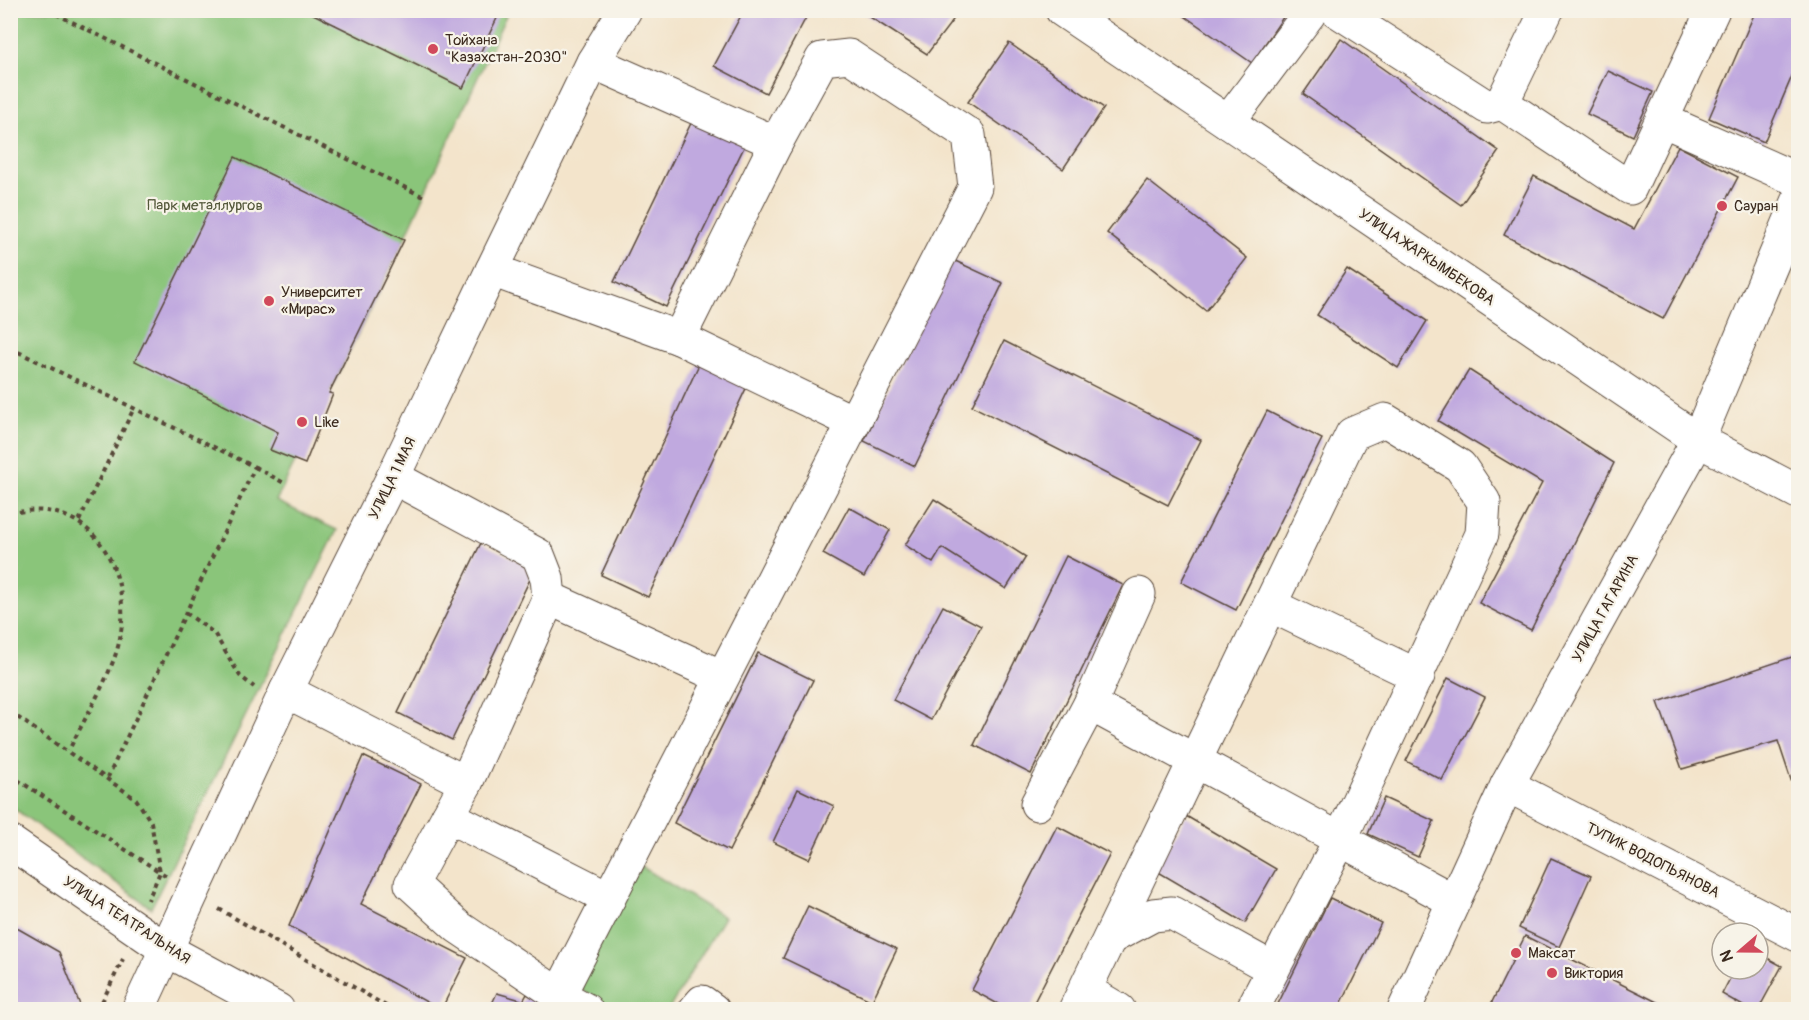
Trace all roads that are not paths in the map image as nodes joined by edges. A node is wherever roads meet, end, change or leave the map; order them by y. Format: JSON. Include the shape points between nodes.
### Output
{"nodes":[{"id":1,"x":625,"y":10,"type":"edge"},
{"id":2,"x":1062,"y":10,"type":"edge"},
{"id":3,"x":1312,"y":10,"type":"edge"},
{"id":4,"x":1336,"y":10,"type":"edge"},
{"id":5,"x":1547,"y":10,"type":"edge"},
{"id":6,"x":1713,"y":10,"type":"edge"},
{"id":7,"x":593,"y":62,"type":"junction"},
{"id":8,"x":1502,"y":103,"type":"junction"},
{"id":9,"x":1662,"y":120,"type":"junction"},
{"id":10,"x":1228,"y":122,"type":"junction"},
{"id":11,"x":776,"y":143,"type":"junction"},
{"id":12,"x":1798,"y":180,"type":"edge"},
{"id":13,"x":1798,"y":202,"type":"edge"},
{"id":14,"x":492,"y":270,"type":"junction"},
{"id":15,"x":679,"y":338,"type":"junction"},
{"id":16,"x":853,"y":422,"type":"junction"},
{"id":17,"x":1698,"y":440,"type":"junction"},
{"id":18,"x":393,"y":477,"type":"junction"},
{"id":19,"x":1798,"y":492,"type":"edge"},
{"id":20,"x":1139,"y":594,"type":"dead end"},
{"id":21,"x":549,"y":598,"type":"junction"},
{"id":22,"x":1270,"y":605,"type":"junction"},
{"id":23,"x":1418,"y":676,"type":"junction"},
{"id":24,"x":722,"y":677,"type":"junction"},
{"id":25,"x":273,"y":691,"type":"junction"},
{"id":26,"x":1089,"y":704,"type":"junction"},
{"id":27,"x":1195,"y":760,"type":"junction"},
{"id":28,"x":466,"y":783,"type":"junction"},
{"id":29,"x":1507,"y":785,"type":"junction"},
{"id":30,"x":1036,"y":804,"type":"dead end"},
{"id":31,"x":448,"y":816,"type":"junction"},
{"id":32,"x":1341,"y":838,"type":"junction"},
{"id":33,"x":10,"y":842,"type":"edge"},
{"id":34,"x":609,"y":898,"type":"junction"},
{"id":35,"x":1454,"y":901,"type":"junction"},
{"id":36,"x":1798,"y":935,"type":"edge"},
{"id":37,"x":1110,"y":938,"type":"junction"},
{"id":38,"x":167,"y":950,"type":"junction"},
{"id":39,"x":1273,"y":969,"type":"junction"},
{"id":40,"x":1080,"y":1000,"type":"edge"},
{"id":41,"x":572,"y":1002,"type":"edge"},
{"id":42,"x":138,"y":1010,"type":"edge"},
{"id":43,"x":165,"y":1010,"type":"edge"},
{"id":44,"x":278,"y":1010,"type":"edge"},
{"id":45,"x":695,"y":1010,"type":"edge"},
{"id":46,"x":713,"y":1010,"type":"edge"},
{"id":47,"x":1119,"y":1010,"type":"edge"},
{"id":48,"x":1252,"y":1010,"type":"edge"},
{"id":49,"x":1404,"y":1010,"type":"edge"}],
"edges":[{"from":1,"to":7,"type":"street","name":"УЛИЦА 1 МАЯ"},
{"from":2,"to":10,"type":"street","name":"УЛИЦА ЖАРКЫМБЕКОВА"},
{"from":3,"to":10,"type":"street"},
{"from":4,"to":8,"type":"street","via":[[1487,106]]},
{"from":5,"to":8,"type":"street"},
{"from":6,"to":9,"type":"street"},
{"from":7,"to":11,"type":"street"},
{"from":7,"to":14,"type":"street","name":"УЛИЦА 1 МАЯ"},
{"from":8,"to":9,"type":"street","via":[[1630,188]]},
{"from":9,"to":12,"type":"street"},
{"from":10,"to":17,"type":"street","name":"УЛИЦА ЖАРКЫМБЕКОВА"},
{"from":11,"to":15,"type":"street"},
{"from":11,"to":16,"type":"street","via":[[822,59],[849,56],[969,135],[975,187]]},
{"from":13,"to":17,"type":"street","name":"УЛИЦА ГАГАРИНА"},
{"from":14,"to":15,"type":"street"},
{"from":14,"to":18,"type":"street","name":"УЛИЦА 1 МАЯ"},
{"from":15,"to":16,"type":"street"},
{"from":16,"to":24,"type":"street"},
{"from":17,"to":19,"type":"street","name":"УЛИЦА ЖАРКЫМБЕКОВА"},
{"from":17,"to":29,"type":"street","name":"УЛИЦА ГАГАРИНА"},
{"from":18,"to":21,"type":"street","via":[[538,555],[547,578]]},
{"from":18,"to":25,"type":"street","name":"УЛИЦА 1 МАЯ"},
{"from":20,"to":26,"type":"street"},
{"from":21,"to":24,"type":"street"},
{"from":21,"to":28,"type":"street"},
{"from":22,"to":23,"type":"street"},
{"from":22,"to":23,"type":"street","via":[[1352,434],[1385,420],[1460,466],[1484,502],[1482,534]]},
{"from":22,"to":27,"type":"street"},
{"from":23,"to":32,"type":"street"},
{"from":24,"to":34,"type":"street"},
{"from":25,"to":28,"type":"street"},
{"from":25,"to":38,"type":"street","name":"УЛИЦА 1 МАЯ","via":[[193,895]]},
{"from":26,"to":27,"type":"street"},
{"from":26,"to":30,"type":"street"},
{"from":27,"to":32,"type":"street"},
{"from":27,"to":37,"type":"street"},
{"from":28,"to":31,"type":"street"},
{"from":29,"to":35,"type":"street","name":"УЛИЦА ГАГАРИНА"},
{"from":29,"to":36,"type":"street","name":"ТУПИК ВОДОПЬЯНОВА"},
{"from":31,"to":34,"type":"street"},
{"from":31,"to":41,"type":"street","via":[[411,884],[458,927]]},
{"from":32,"to":35,"type":"street"},
{"from":32,"to":39,"type":"street"},
{"from":33,"to":38,"type":"street","name":"УЛИЦА ТЕАТРАЛЬНАЯ"},
{"from":34,"to":41,"type":"street"},
{"from":35,"to":49,"type":"street","name":"УЛИЦА ГАГАРИНА"},
{"from":37,"to":39,"type":"street","via":[[1153,915],[1172,913]]},
{"from":37,"to":40,"type":"street"},
{"from":38,"to":42,"type":"street","name":"УЛИЦА 1 МАЯ"},
{"from":38,"to":43,"type":"street","name":"УЛИЦА 1 МАЯ"},
{"from":38,"to":44,"type":"street","name":"УЛИЦА ТЕАТРАЛЬНАЯ"},
{"from":39,"to":48,"type":"street"},
{"from":40,"to":47,"type":"street"},
{"from":45,"to":46,"type":"street","via":[[702,1002]]}]}
